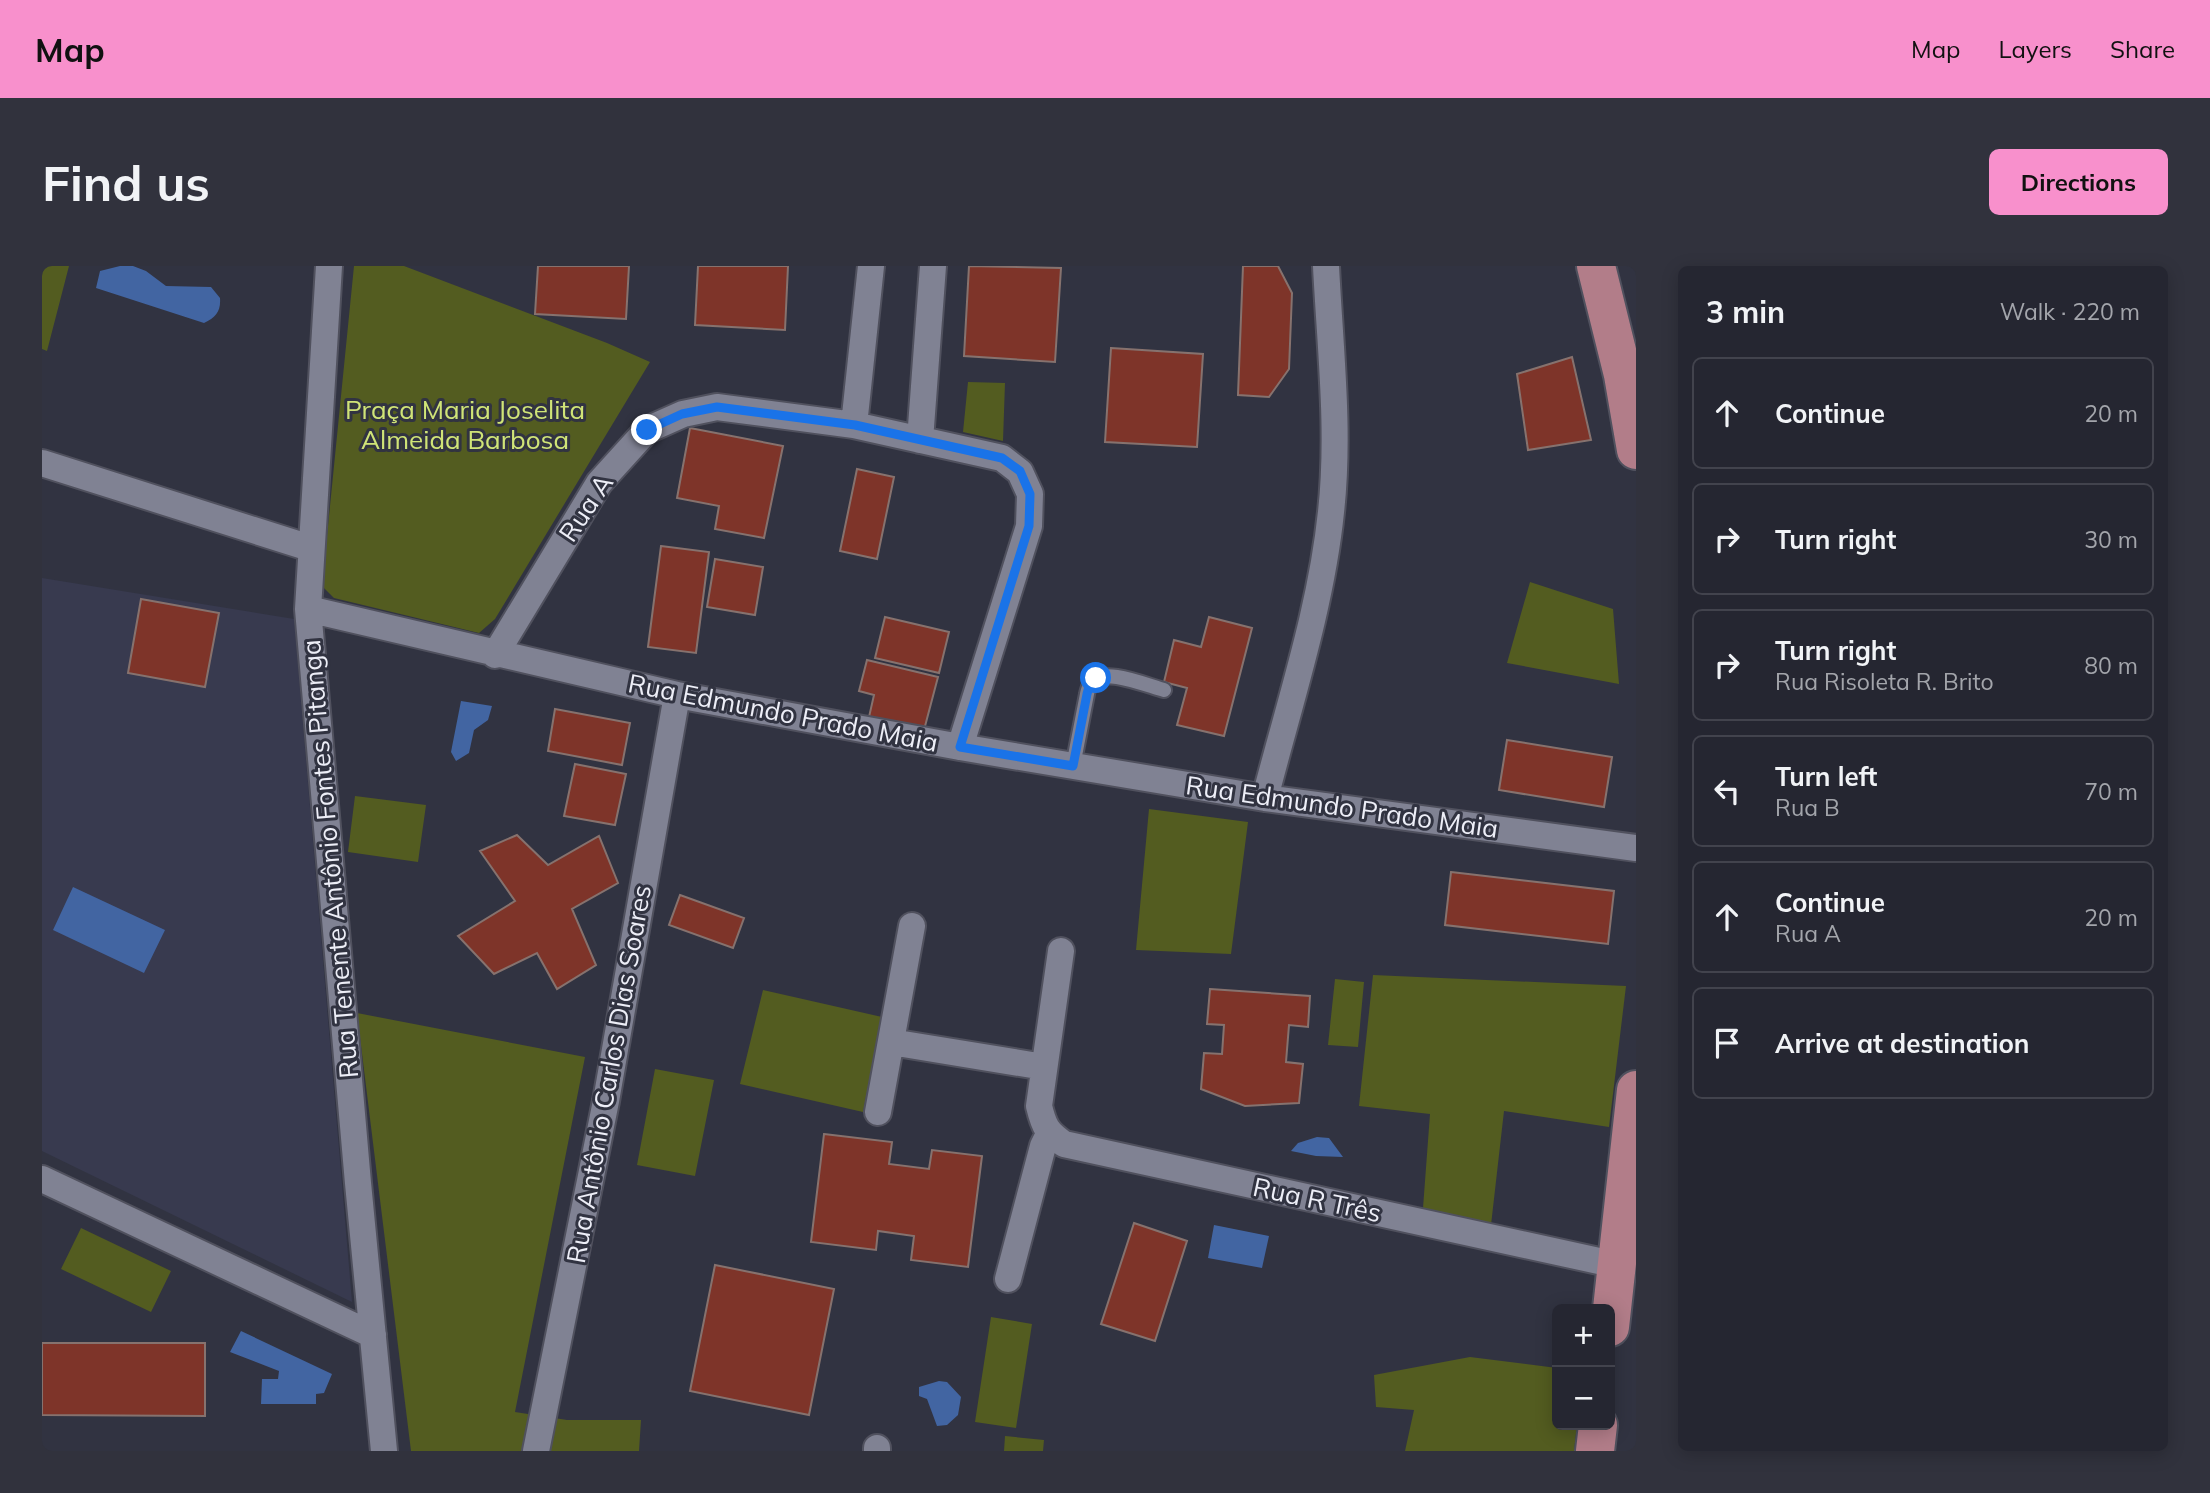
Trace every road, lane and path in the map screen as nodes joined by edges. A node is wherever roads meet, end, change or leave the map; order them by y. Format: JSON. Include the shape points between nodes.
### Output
{"nodes":[{"id":1,"x":328,"y":266,"type":"edge"},
{"id":2,"x":871,"y":266,"type":"edge"},
{"id":3,"x":933,"y":266,"type":"edge"},
{"id":4,"x":1326,"y":266,"type":"edge"},
{"id":5,"x":1596,"y":266,"type":"edge"},
{"id":6,"x":855,"y":425,"type":"junction"},
{"id":7,"x":920,"y":440,"type":"junction"},
{"id":8,"x":1636,"y":450,"type":"edge"},
{"id":9,"x":42,"y":463,"type":"edge"},
{"id":10,"x":310,"y":548,"type":"junction"},
{"id":11,"x":308,"y":609,"type":"junction"},
{"id":12,"x":495,"y":655,"type":"junction"},
{"id":13,"x":1164,"y":690,"type":"dead end"},
{"id":14,"x":677,"y":695,"type":"junction"},
{"id":15,"x":960,"y":747,"type":"junction"},
{"id":16,"x":1073,"y":766,"type":"junction"},
{"id":17,"x":1265,"y":799,"type":"junction"},
{"id":18,"x":1636,"y":848,"type":"edge"},
{"id":19,"x":912,"y":926,"type":"dead end"},
{"id":20,"x":1061,"y":951,"type":"dead end"},
{"id":21,"x":891,"y":1042,"type":"junction"},
{"id":22,"x":1044,"y":1067,"type":"junction"},
{"id":23,"x":1636,"y":1090,"type":"edge"},
{"id":24,"x":878,"y":1112,"type":"dead end"},
{"id":25,"x":1049,"y":1134,"type":"junction"},
{"id":26,"x":42,"y":1179,"type":"edge"},
{"id":27,"x":1617,"y":1265,"type":"junction"},
{"id":28,"x":1008,"y":1279,"type":"dead end"},
{"id":29,"x":1613,"y":1304,"type":"edge"},
{"id":30,"x":373,"y":1335,"type":"junction"},
{"id":31,"x":1597,"y":1430,"type":"edge"},
{"id":32,"x":384,"y":1451,"type":"edge"},
{"id":33,"x":536,"y":1451,"type":"edge"},
{"id":34,"x":1595,"y":1451,"type":"edge"}],
"edges":[{"from":1,"to":10,"type":"street","name":"Rua Tenente Antônio Fontes Pitanga"},
{"from":2,"to":6,"type":"street"},
{"from":3,"to":7,"type":"street"},
{"from":4,"to":17,"type":"street","via":[[1334,431],[1331,509],[1323,574]]},
{"from":5,"to":8,"type":"main road"},
{"from":6,"to":7,"type":"street","name":"Rua A"},
{"from":6,"to":12,"type":"street","name":"Rua A","via":[[717,407],[682,414],[647,430],[599,483]]},
{"from":7,"to":15,"type":"street","name":"Rua A","via":[[1002,458],[1020,471],[1030,494],[1029,526]]},
{"from":9,"to":10,"type":"street"},
{"from":10,"to":11,"type":"street","name":"Rua Tenente Antônio Fontes Pitanga"},
{"from":11,"to":12,"type":"street","name":"Rua Edmundo Prado Maia"},
{"from":11,"to":30,"type":"street","name":"Rua Tenente Antônio Fontes Pitanga"},
{"from":12,"to":14,"type":"street","name":"Rua Edmundo Prado Maia"},
{"from":13,"to":16,"type":"lane","via":[[1107,675],[1090,683]]},
{"from":14,"to":15,"type":"street","name":"Rua Edmundo Prado Maia"},
{"from":14,"to":33,"type":"street","name":"Rua Antônio Carlos Dias Soares","via":[[606,1101]]},
{"from":15,"to":16,"type":"street","name":"Rua Edmundo Prado Maia"},
{"from":16,"to":17,"type":"street","name":"Rua Edmundo Prado Maia"},
{"from":17,"to":18,"type":"street","name":"Rua Edmundo Prado Maia"},
{"from":19,"to":21,"type":"street"},
{"from":20,"to":22,"type":"street"},
{"from":21,"to":22,"type":"street"},
{"from":21,"to":24,"type":"street"},
{"from":22,"to":25,"type":"street","via":[[1040,1106]]},
{"from":23,"to":27,"type":"main road"},
{"from":25,"to":27,"type":"street","name":"Rua R Três","via":[[1064,1144]]},
{"from":25,"to":28,"type":"street"},
{"from":26,"to":30,"type":"street"},
{"from":27,"to":29,"type":"main road"},
{"from":30,"to":32,"type":"street","name":"Rua Tenente Antônio Fontes Pitanga"},
{"from":31,"to":34,"type":"main road"}]}
